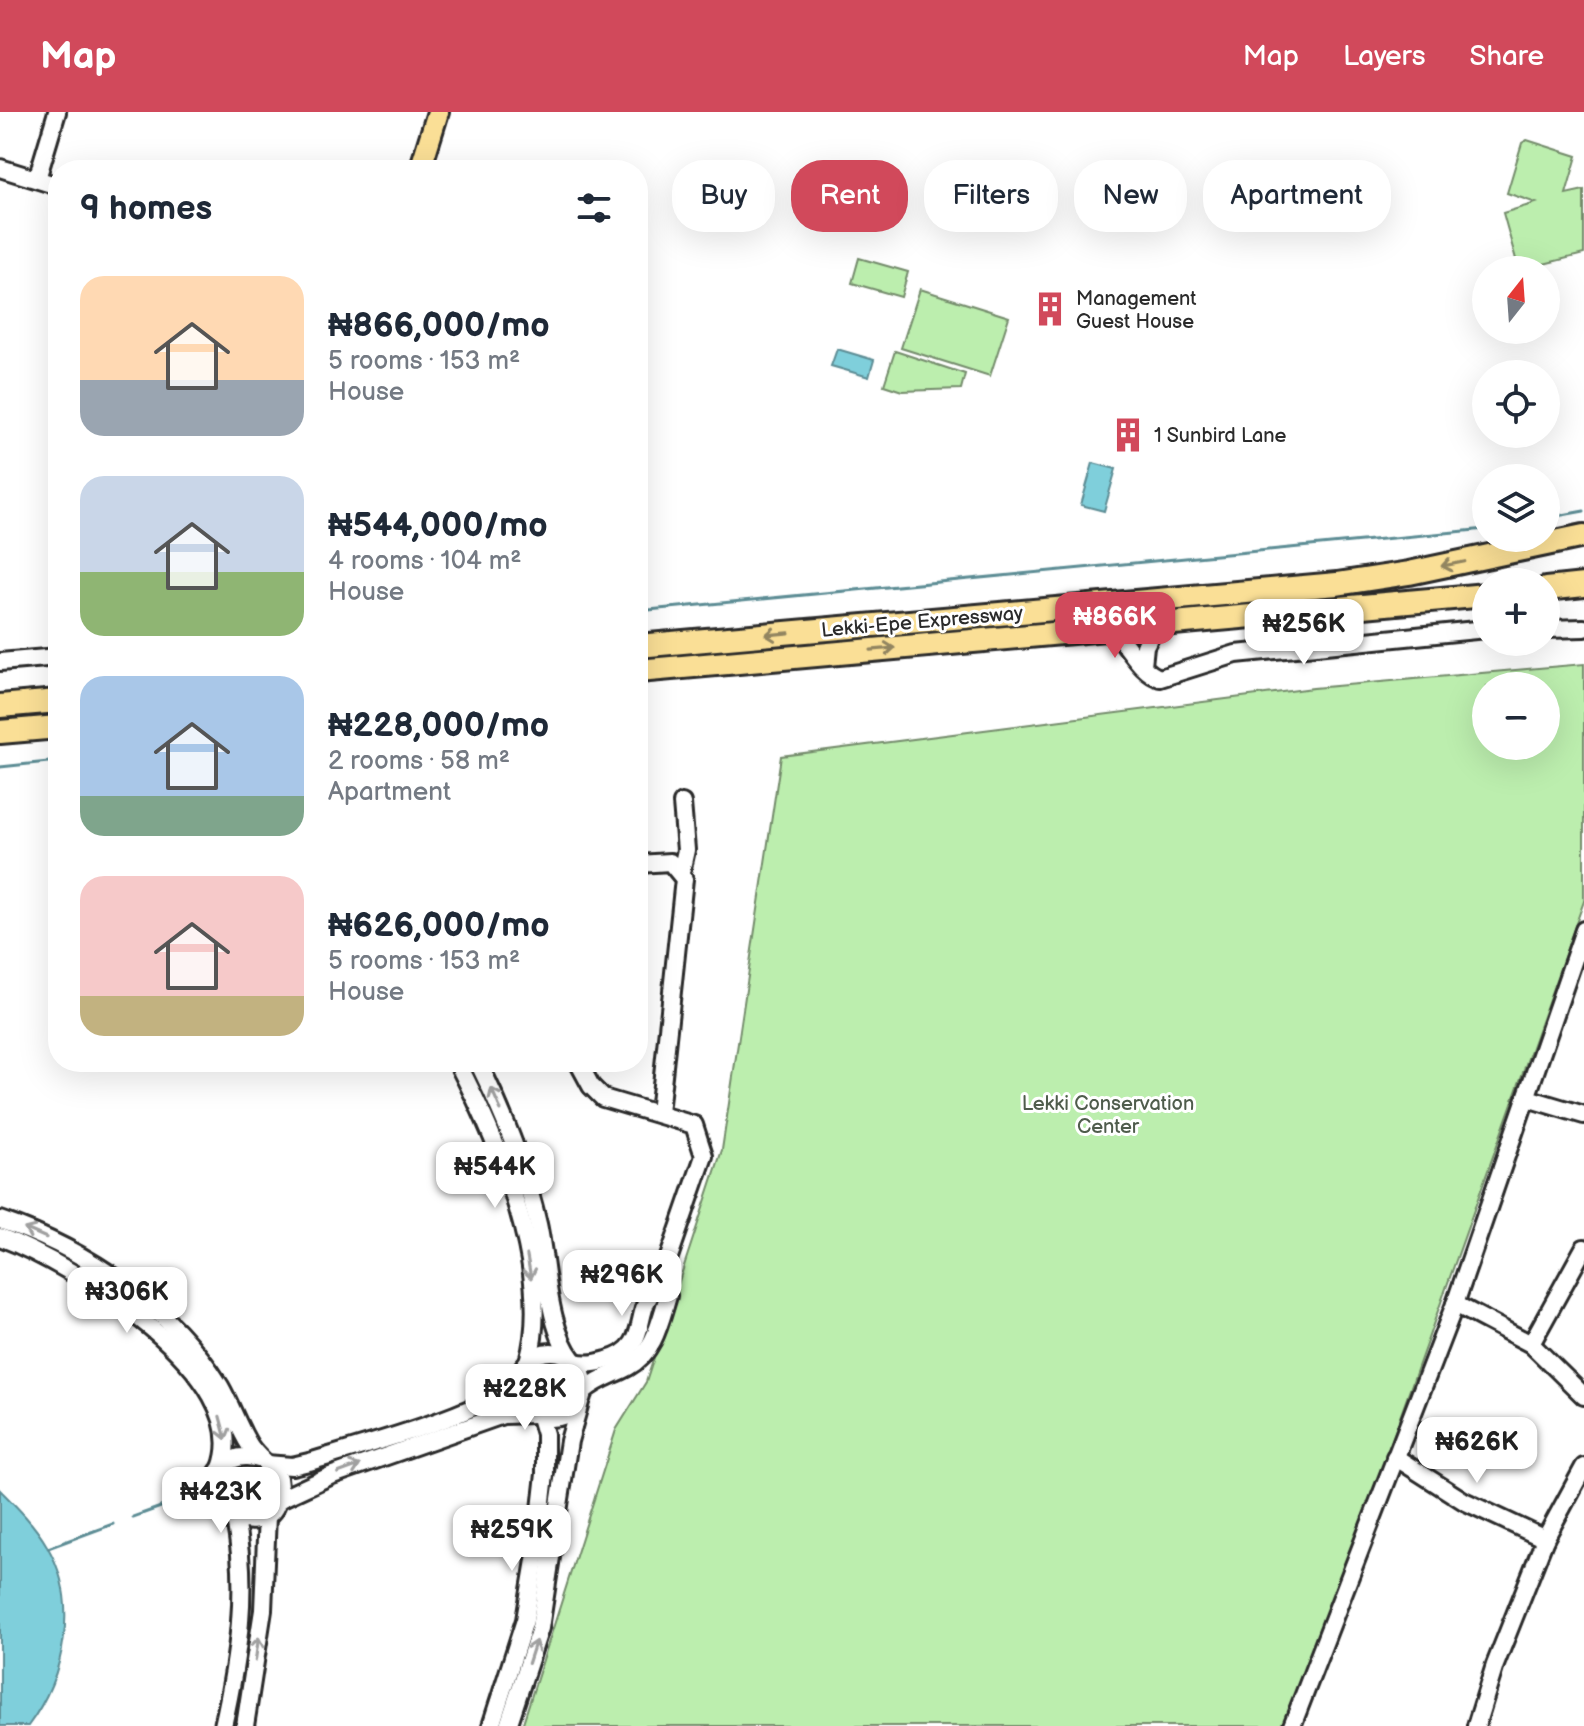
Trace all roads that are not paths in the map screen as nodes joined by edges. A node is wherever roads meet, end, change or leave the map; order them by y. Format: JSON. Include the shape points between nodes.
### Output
{"nodes":[{"id":1,"x":57,"y":112,"type":"edge"},
{"id":2,"x":438,"y":112,"type":"edge"},
{"id":3,"x":423,"y":160,"type":"edge"},
{"id":4,"x":0,"y":168,"type":"edge"},
{"id":5,"x":37,"y":179,"type":"junction"},
{"id":6,"x":48,"y":183,"type":"edge"},
{"id":7,"x":1584,"y":536,"type":"edge"},
{"id":8,"x":1584,"y":585,"type":"edge"},
{"id":9,"x":1560,"y":588,"type":"edge"},
{"id":10,"x":1472,"y":596,"type":"edge"},
{"id":11,"x":1155,"y":627,"type":"junction"},
{"id":12,"x":1584,"y":628,"type":"edge"},
{"id":13,"x":1560,"y":629,"type":"edge"},
{"id":14,"x":1472,"y":630,"type":"edge"},
{"id":15,"x":1113,"y":631,"type":"junction"},
{"id":16,"x":648,"y":645,"type":"edge"},
{"id":17,"x":48,"y":658,"type":"edge"},
{"id":18,"x":0,"y":662,"type":"edge"},
{"id":19,"x":1143,"y":666,"type":"junction"},
{"id":20,"x":648,"y":670,"type":"edge"},
{"id":21,"x":48,"y":702,"type":"edge"},
{"id":22,"x":0,"y":706,"type":"edge"},
{"id":23,"x":48,"y":721,"type":"edge"},
{"id":24,"x":48,"y":728,"type":"edge"},
{"id":25,"x":23,"y":730,"type":"junction"},
{"id":26,"x":0,"y":732,"type":"edge"},
{"id":27,"x":682,"y":803,"type":"dead end"},
{"id":28,"x":648,"y":863,"type":"edge"},
{"id":29,"x":681,"y":872,"type":"junction"},
{"id":30,"x":1584,"y":930,"type":"edge"},
{"id":31,"x":462,"y":1072,"type":"edge"},
{"id":32,"x":483,"y":1072,"type":"edge"},
{"id":33,"x":583,"y":1072,"type":"edge"},
{"id":34,"x":1527,"y":1098,"type":"junction"},
{"id":35,"x":659,"y":1113,"type":"junction"},
{"id":36,"x":1584,"y":1115,"type":"edge"},
{"id":37,"x":0,"y":1220,"type":"edge"},
{"id":38,"x":0,"y":1237,"type":"edge"},
{"id":39,"x":1584,"y":1248,"type":"edge"},
{"id":40,"x":659,"y":1286,"type":"junction"},
{"id":41,"x":1455,"y":1304,"type":"junction"},
{"id":42,"x":1531,"y":1344,"type":"junction"},
{"id":43,"x":574,"y":1361,"type":"junction"},
{"id":44,"x":528,"y":1362,"type":"junction"},
{"id":45,"x":518,"y":1378,"type":"junction"},
{"id":46,"x":1584,"y":1396,"type":"edge"},
{"id":47,"x":582,"y":1397,"type":"junction"},
{"id":48,"x":537,"y":1416,"type":"junction"},
{"id":49,"x":1395,"y":1457,"type":"junction"},
{"id":50,"x":264,"y":1462,"type":"junction"},
{"id":51,"x":1584,"y":1467,"type":"edge"},
{"id":52,"x":221,"y":1468,"type":"junction"},
{"id":53,"x":278,"y":1500,"type":"junction"},
{"id":54,"x":267,"y":1515,"type":"junction"},
{"id":55,"x":235,"y":1520,"type":"junction"},
{"id":56,"x":1545,"y":1539,"type":"junction"},
{"id":57,"x":223,"y":1726,"type":"edge"},
{"id":58,"x":245,"y":1726,"type":"edge"},
{"id":59,"x":491,"y":1726,"type":"edge"},
{"id":60,"x":508,"y":1726,"type":"edge"},
{"id":61,"x":1292,"y":1726,"type":"edge"},
{"id":62,"x":1476,"y":1726,"type":"edge"}],
"edges":[{"from":1,"to":5,"type":"street"},
{"from":2,"to":3,"type":"main road"},
{"from":4,"to":5,"type":"street"},
{"from":5,"to":6,"type":"street"},
{"from":7,"to":16,"type":"highway","name":"Lekki-Epe Expressway","one_way":true,"via":[[1337,584]]},
{"from":8,"to":9,"type":"highway"},
{"from":10,"to":11,"type":"highway","name":"Lekki-Epe Expressway"},
{"from":11,"to":15,"type":"highway","name":"Lekki-Epe Expressway"},
{"from":11,"to":19,"type":"street"},
{"from":12,"to":13,"type":"street"},
{"from":14,"to":19,"type":"street","via":[[1236,654],[1160,678]]},
{"from":15,"to":19,"type":"street"},
{"from":20,"to":15,"type":"highway","name":"Lekki-Epe Expressway","one_way":true},
{"from":17,"to":18,"type":"street"},
{"from":21,"to":22,"type":"highway"},
{"from":23,"to":25,"type":"highway"},
{"from":24,"to":25,"type":"highway"},
{"from":25,"to":26,"type":"highway"},
{"from":27,"to":29,"type":"street","via":[[686,850]]},
{"from":28,"to":29,"type":"street","via":[[670,862]]},
{"from":29,"to":35,"type":"street"},
{"from":30,"to":34,"type":"street"},
{"from":31,"to":44,"type":"street","one_way":true,"via":[[498,1152],[520,1223],[535,1313]]},
{"from":43,"to":32,"type":"street","one_way":true,"via":[[558,1336],[529,1191]]},
{"from":33,"to":35,"type":"street","via":[[603,1098]]},
{"from":34,"to":36,"type":"street"},
{"from":34,"to":41,"type":"street"},
{"from":35,"to":40,"type":"street","via":[[694,1125],[704,1156]]},
{"from":50,"to":37,"type":"street","one_way":true,"via":[[204,1362],[160,1314],[72,1250]]},
{"from":38,"to":52,"type":"street","one_way":true,"via":[[58,1262],[102,1289],[165,1341],[208,1391],[220,1417],[227,1452]]},
{"from":39,"to":42,"type":"street"},
{"from":40,"to":43,"type":"street","via":[[650,1292],[633,1345],[614,1358],[591,1364]]},
{"from":40,"to":47,"type":"street","via":[[668,1296],[653,1341],[632,1365],[598,1380]]},
{"from":41,"to":42,"type":"street"},
{"from":41,"to":49,"type":"street"},
{"from":42,"to":46,"type":"street"},
{"from":43,"to":44,"type":"street","via":[[545,1352]]},
{"from":43,"to":47,"type":"street","via":[[584,1380]]},
{"from":44,"to":45,"type":"street"},
{"from":45,"to":48,"type":"street","via":[[521,1401]]},
{"from":45,"to":50,"type":"street","via":[[503,1395],[412,1429],[300,1464]]},
{"from":47,"to":48,"type":"street","via":[[563,1416]]},
{"from":60,"to":47,"type":"street","one_way":true,"via":[[540,1628],[569,1441]]},
{"from":53,"to":48,"type":"street","one_way":true,"via":[[330,1476],[503,1415]]},
{"from":48,"to":59,"type":"street","via":[[545,1434],[545,1474],[536,1554],[525,1620]]},
{"from":49,"to":56,"type":"street","via":[[1464,1501]]},
{"from":49,"to":61,"type":"street"},
{"from":50,"to":52,"type":"street","via":[[240,1457]]},
{"from":50,"to":53,"type":"street","via":[[278,1478]]},
{"from":51,"to":56,"type":"street"},
{"from":52,"to":55,"type":"street","via":[[215,1497]]},
{"from":53,"to":54,"type":"street"},
{"from":54,"to":55,"type":"street"},
{"from":58,"to":54,"type":"street","one_way":true,"via":[[263,1610]]},
{"from":55,"to":57,"type":"street","via":[[241,1611]]},
{"from":56,"to":62,"type":"street"}]}
